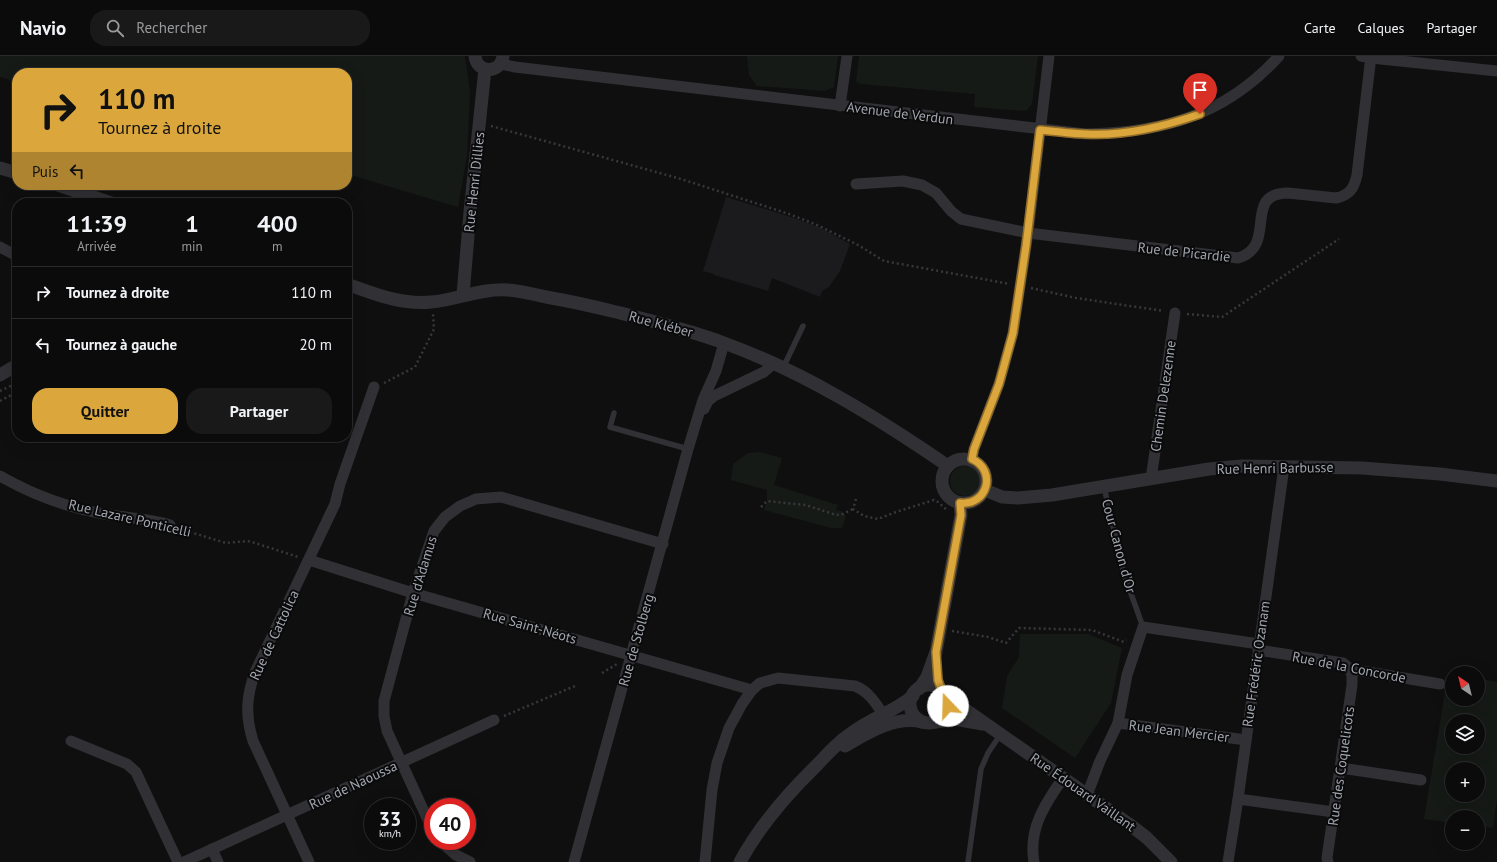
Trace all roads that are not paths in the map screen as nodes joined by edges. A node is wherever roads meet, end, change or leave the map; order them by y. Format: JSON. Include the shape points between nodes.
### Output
{"nodes":[{"id":1,"x":475,"y":56,"type":"edge"},
{"id":2,"x":847,"y":56,"type":"edge"},
{"id":3,"x":1049,"y":56,"type":"edge"},
{"id":4,"x":1279,"y":56,"type":"edge"},
{"id":5,"x":1368,"y":57,"type":"edge"},
{"id":6,"x":502,"y":60,"type":"edge"},
{"id":7,"x":1442,"y":60,"type":"edge"},
{"id":8,"x":485,"y":69,"type":"junction"},
{"id":9,"x":1497,"y":71,"type":"edge"},
{"id":10,"x":840,"y":106,"type":"junction"},
{"id":11,"x":1040,"y":130,"type":"junction"},
{"id":12,"x":0,"y":168,"type":"edge"},
{"id":13,"x":12,"y":172,"type":"edge"},
{"id":14,"x":856,"y":184,"type":"dead end"},
{"id":15,"x":70,"y":190,"type":"edge"},
{"id":16,"x":90,"y":198,"type":"edge"},
{"id":17,"x":1028,"y":233,"type":"junction"},
{"id":18,"x":0,"y":247,"type":"edge"},
{"id":19,"x":12,"y":253,"type":"edge"},
{"id":20,"x":352,"y":286,"type":"edge"},
{"id":21,"x":463,"y":295,"type":"junction"},
{"id":22,"x":1176,"y":313,"type":"road end"},
{"id":23,"x":803,"y":326,"type":"dead end"},
{"id":24,"x":724,"y":343,"type":"junction"},
{"id":25,"x":778,"y":366,"type":"junction"},
{"id":26,"x":12,"y":368,"type":"edge"},
{"id":27,"x":0,"y":375,"type":"edge"},
{"id":28,"x":374,"y":387,"type":"road end"},
{"id":29,"x":614,"y":413,"type":"dead end"},
{"id":30,"x":698,"y":418,"type":"junction"},
{"id":31,"x":688,"y":449,"type":"junction"},
{"id":32,"x":972,"y":459,"type":"junction"},
{"id":33,"x":948,"y":466,"type":"junction"},
{"id":34,"x":1284,"y":467,"type":"junction"},
{"id":35,"x":0,"y":476,"type":"edge"},
{"id":36,"x":1151,"y":479,"type":"junction"},
{"id":37,"x":1497,"y":481,"type":"edge"},
{"id":38,"x":1104,"y":487,"type":"junction"},
{"id":39,"x":985,"y":490,"type":"junction"},
{"id":40,"x":961,"y":509,"type":"junction"},
{"id":41,"x":170,"y":526,"type":"road end"},
{"id":42,"x":663,"y":544,"type":"junction"},
{"id":43,"x":309,"y":560,"type":"junction"},
{"id":44,"x":413,"y":593,"type":"junction"},
{"id":45,"x":1144,"y":627,"type":"junction"},
{"id":46,"x":1258,"y":647,"type":"junction"},
{"id":47,"x":936,"y":652,"type":"junction"},
{"id":48,"x":632,"y":655,"type":"junction"},
{"id":49,"x":1350,"y":670,"type":"junction"},
{"id":50,"x":1440,"y":684,"type":"dead end"},
{"id":51,"x":752,"y":690,"type":"junction"},
{"id":52,"x":916,"y":692,"type":"junction"},
{"id":53,"x":944,"y":694,"type":"junction"},
{"id":54,"x":884,"y":714,"type":"junction"},
{"id":55,"x":494,"y":720,"type":"road end"},
{"id":56,"x":922,"y":722,"type":"junction"},
{"id":57,"x":936,"y":722,"type":"junction"},
{"id":58,"x":1118,"y":723,"type":"junction"},
{"id":59,"x":995,"y":731,"type":"junction"},
{"id":60,"x":1246,"y":740,"type":"junction"},
{"id":61,"x":71,"y":741,"type":"dead end"},
{"id":62,"x":401,"y":763,"type":"junction"},
{"id":63,"x":815,"y":766,"type":"junction"},
{"id":64,"x":1341,"y":768,"type":"junction"},
{"id":65,"x":1062,"y":778,"type":"junction"},
{"id":66,"x":1421,"y":780,"type":"dead end"},
{"id":67,"x":1088,"y":795,"type":"junction"},
{"id":68,"x":1238,"y":799,"type":"junction"},
{"id":69,"x":424,"y":812,"type":"edge"},
{"id":70,"x":1334,"y":812,"type":"junction"},
{"id":71,"x":287,"y":815,"type":"junction"},
{"id":72,"x":212,"y":850,"type":"junction"},
{"id":73,"x":450,"y":850,"type":"edge"},
{"id":74,"x":178,"y":862,"type":"edge"},
{"id":75,"x":184,"y":862,"type":"edge"},
{"id":76,"x":218,"y":862,"type":"edge"},
{"id":77,"x":309,"y":862,"type":"edge"},
{"id":78,"x":470,"y":862,"type":"edge"},
{"id":79,"x":574,"y":862,"type":"edge"},
{"id":80,"x":705,"y":862,"type":"edge"},
{"id":81,"x":740,"y":862,"type":"edge"},
{"id":82,"x":968,"y":862,"type":"edge"},
{"id":83,"x":1034,"y":862,"type":"edge"},
{"id":84,"x":1171,"y":862,"type":"edge"},
{"id":85,"x":1228,"y":862,"type":"edge"},
{"id":86,"x":1328,"y":862,"type":"edge"}],
"edges":[{"from":1,"to":8,"type":"street","via":[[478,64]]},
{"from":2,"to":10,"type":"street"},
{"from":3,"to":11,"type":"street"},
{"from":4,"to":11,"type":"street","name":"Avenue de Verdun","via":[[1249,84],[1227,99],[1200,114],[1176,122],[1132,132],[1109,134]]},
{"from":5,"to":7,"type":"street"},
{"from":5,"to":17,"type":"street","name":"Rue de Picardie","via":[[1357,175],[1351,191],[1343,197],[1336,198],[1281,193],[1269,198],[1263,207],[1260,234],[1249,254],[1230,258]]},
{"from":6,"to":8,"type":"street","via":[[494,69]]},
{"from":6,"to":10,"type":"street","name":"Avenue de Verdun","via":[[522,68]]},
{"from":7,"to":9,"type":"street"},
{"from":8,"to":21,"type":"street","name":"Rue Henri Dillies"},
{"from":10,"to":11,"type":"street","name":"Avenue de Verdun"},
{"from":11,"to":17,"type":"street"},
{"from":12,"to":13,"type":"street"},
{"from":14,"to":17,"type":"street","name":"Rue de Picardie","via":[[903,181],[922,185],[936,193],[961,219]]},
{"from":15,"to":16,"type":"street"},
{"from":17,"to":32,"type":"street","via":[[1013,333],[999,384]]},
{"from":18,"to":19,"type":"street"},
{"from":20,"to":21,"type":"street","name":"Rue Kléber","via":[[404,302],[433,302]]},
{"from":21,"to":24,"type":"street","name":"Rue Kléber","via":[[496,290],[521,292],[626,314]]},
{"from":22,"to":36,"type":"street","name":"Chemin Delezenne"},
{"from":23,"to":25,"type":"lane"},
{"from":24,"to":25,"type":"street","name":"Rue Kléber"},
{"from":24,"to":30,"type":"street","name":"Rue de Stolberg"},
{"from":25,"to":30,"type":"street","name":"Rue de Stolberg","via":[[714,396]]},
{"from":25,"to":33,"type":"street","name":"Rue Kléber","via":[[850,403]]},
{"from":26,"to":27,"type":"street"},
{"from":28,"to":43,"type":"street","name":"Rue de Cattolica","via":[[337,499]]},
{"from":29,"to":31,"type":"lane","via":[[610,427]]},
{"from":30,"to":31,"type":"street","name":"Rue de Stolberg"},
{"from":31,"to":42,"type":"street","name":"Rue de Stolberg"},
{"from":32,"to":33,"type":"street","via":[[957,460]]},
{"from":32,"to":39,"type":"street","via":[[981,465],[985,472]]},
{"from":33,"to":40,"type":"street","via":[[943,475],[943,486]]},
{"from":34,"to":36,"type":"street","name":"Rue Henri Barbusse","via":[[1226,467]]},
{"from":34,"to":37,"type":"street","name":"Rue Henri Barbusse","via":[[1374,469]]},
{"from":34,"to":46,"type":"street","name":"Rue Frédéric Ozanam"},
{"from":35,"to":41,"type":"street","name":"Rue Lazare Ponticelli","via":[[23,488],[68,505]]},
{"from":36,"to":38,"type":"street","name":"Rue Henri Barbusse"},
{"from":38,"to":39,"type":"street","name":"Rue Henri Barbusse","via":[[1018,498],[1002,497]]},
{"from":38,"to":45,"type":"lane","name":"Cour Canon d'Or","via":[[1124,574]]},
{"from":39,"to":40,"type":"street","via":[[981,496]]},
{"from":40,"to":47,"type":"street"},
{"from":42,"to":44,"type":"street","name":"Rue d'Adamus","via":[[508,498],[476,499],[456,508],[438,524],[430,539]]},
{"from":42,"to":48,"type":"street","name":"Rue de Stolberg"},
{"from":43,"to":44,"type":"street","name":"Rue Saint-Néots"},
{"from":43,"to":71,"type":"street","name":"Rue de Cattolica","via":[[256,670],[247,701],[248,724],[253,741]]},
{"from":44,"to":48,"type":"street","name":"Rue Saint-Néots"},
{"from":44,"to":62,"type":"street","name":"Rue d'Adamus","via":[[384,700],[385,724]]},
{"from":45,"to":46,"type":"street","name":"Rue de la Concorde"},
{"from":45,"to":58,"type":"street","name":"Rue Jean Mercier","via":[[1127,676]]},
{"from":46,"to":49,"type":"street","name":"Rue de la Concorde","via":[[1343,663]]},
{"from":46,"to":60,"type":"street","name":"Rue Frédéric Ozanam"},
{"from":47,"to":52,"type":"street","via":[[927,677]]},
{"from":47,"to":53,"type":"street","via":[[937,676]]},
{"from":48,"to":51,"type":"street","name":"Rue Saint-Néots"},
{"from":48,"to":79,"type":"street","name":"Rue de Stolberg"},
{"from":49,"to":50,"type":"street","name":"Rue de la Concorde"},
{"from":49,"to":64,"type":"street","name":"Rue des Coquelicots","via":[[1352,685]]},
{"from":51,"to":54,"type":"street","via":[[760,683],[778,678],[855,686],[869,695]]},
{"from":51,"to":80,"type":"street","via":[[729,728],[717,763]]},
{"from":52,"to":53,"type":"street","via":[[926,686],[933,686]]},
{"from":52,"to":54,"type":"street","via":[[901,705]]},
{"from":52,"to":56,"type":"street","via":[[911,703],[912,713]]},
{"from":53,"to":57,"type":"street","via":[[948,703],[946,713]]},
{"from":53,"to":59,"type":"street","name":"Rue Édouard Vaillant"},
{"from":54,"to":63,"type":"street","via":[[851,733]]},
{"from":55,"to":62,"type":"street","name":"Rue de Naoussa"},
{"from":56,"to":57,"type":"street"},
{"from":56,"to":63,"type":"street","via":[[907,720],[879,729],[846,745]]},
{"from":57,"to":59,"type":"street","name":"Rue Édouard Vaillant","via":[[958,719],[975,722]]},
{"from":58,"to":60,"type":"street","name":"Rue Jean Mercier"},
{"from":58,"to":67,"type":"street"},
{"from":59,"to":65,"type":"street","name":"Rue Édouard Vaillant"},
{"from":59,"to":82,"type":"lane","via":[[980,774]]},
{"from":60,"to":68,"type":"street","name":"Rue Frédéric Ozanam"},
{"from":61,"to":74,"type":"street","via":[[127,764],[136,772]]},
{"from":62,"to":69,"type":"street","name":"Rue d'Adamus"},
{"from":62,"to":71,"type":"street","name":"Rue de Naoussa"},
{"from":63,"to":81,"type":"street","via":[[768,819]]},
{"from":64,"to":66,"type":"street"},
{"from":64,"to":70,"type":"street","name":"Rue des Coquelicots"},
{"from":65,"to":67,"type":"street","name":"Rue Édouard Vaillant"},
{"from":65,"to":83,"type":"street","via":[[1038,820],[1033,839]]},
{"from":67,"to":84,"type":"street","name":"Rue Édouard Vaillant","via":[[1139,831]]},
{"from":68,"to":70,"type":"street"},
{"from":68,"to":85,"type":"street","name":"Rue Frédéric Ozanam"},
{"from":70,"to":86,"type":"street","name":"Rue des Coquelicots"},
{"from":71,"to":72,"type":"street","name":"Rue de Naoussa"},
{"from":71,"to":77,"type":"street","name":"Rue de Cattolica"},
{"from":72,"to":75,"type":"street","name":"Rue de Naoussa"},
{"from":72,"to":76,"type":"street"},
{"from":73,"to":78,"type":"street"}]}
